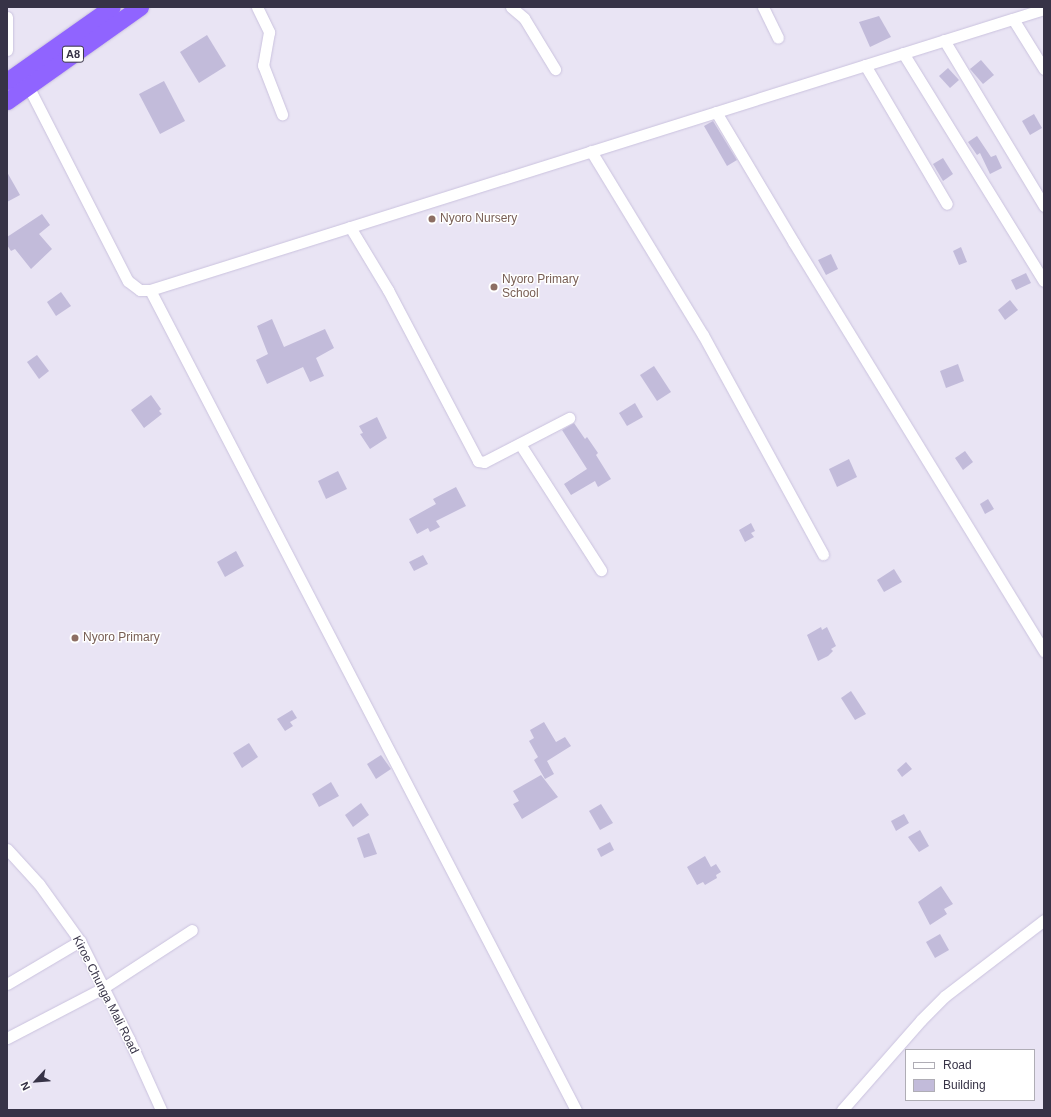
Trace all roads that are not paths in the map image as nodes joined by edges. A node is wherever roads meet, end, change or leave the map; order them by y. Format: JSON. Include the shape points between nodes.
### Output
{"nodes":[{"id":1,"x":112,"y":7,"type":"edge"},
{"id":2,"x":140,"y":7,"type":"edge"},
{"id":3,"x":257,"y":7,"type":"edge"},
{"id":4,"x":511,"y":7,"type":"edge"},
{"id":5,"x":762,"y":7,"type":"edge"},
{"id":6,"x":1044,"y":9,"type":"edge"},
{"id":7,"x":7,"y":17,"type":"edge"},
{"id":8,"x":1013,"y":18,"type":"junction"},
{"id":9,"x":778,"y":38,"type":"dead end"},
{"id":10,"x":944,"y":40,"type":"junction"},
{"id":11,"x":7,"y":50,"type":"edge"},
{"id":12,"x":903,"y":53,"type":"junction"},
{"id":13,"x":866,"y":65,"type":"junction"},
{"id":14,"x":556,"y":69,"type":"dead end"},
{"id":15,"x":1044,"y":69,"type":"edge"},
{"id":16,"x":7,"y":82,"type":"edge"},
{"id":17,"x":28,"y":86,"type":"junction"},
{"id":18,"x":7,"y":101,"type":"edge"},
{"id":19,"x":716,"y":112,"type":"junction"},
{"id":20,"x":282,"y":114,"type":"dead end"},
{"id":21,"x":591,"y":151,"type":"junction"},
{"id":22,"x":947,"y":204,"type":"dead end"},
{"id":23,"x":1044,"y":206,"type":"edge"},
{"id":24,"x":350,"y":227,"type":"junction"},
{"id":25,"x":1044,"y":281,"type":"edge"},
{"id":26,"x":150,"y":290,"type":"junction"},
{"id":27,"x":569,"y":418,"type":"dead end"},
{"id":28,"x":520,"y":444,"type":"junction"},
{"id":29,"x":823,"y":554,"type":"dead end"},
{"id":30,"x":601,"y":570,"type":"dead end"},
{"id":31,"x":1044,"y":651,"type":"edge"},
{"id":32,"x":7,"y":849,"type":"edge"},
{"id":33,"x":1044,"y":920,"type":"edge"},
{"id":34,"x":192,"y":930,"type":"dead end"},
{"id":35,"x":80,"y":942,"type":"junction"},
{"id":36,"x":7,"y":984,"type":"edge"},
{"id":37,"x":103,"y":988,"type":"junction"},
{"id":38,"x":7,"y":1038,"type":"edge"},
{"id":39,"x":161,"y":1110,"type":"edge"},
{"id":40,"x":576,"y":1110,"type":"edge"},
{"id":41,"x":842,"y":1110,"type":"edge"}],
"edges":[{"from":1,"to":16,"type":"highway","number":"A8"},
{"from":2,"to":17,"type":"highway","number":"A8"},
{"from":3,"to":20,"type":"street","via":[[269,32],[263,65]]},
{"from":4,"to":14,"type":"street","via":[[524,18]]},
{"from":5,"to":9,"type":"street"},
{"from":6,"to":8,"type":"street"},
{"from":7,"to":11,"type":"street"},
{"from":8,"to":10,"type":"street"},
{"from":8,"to":15,"type":"street"},
{"from":10,"to":12,"type":"street"},
{"from":10,"to":23,"type":"street"},
{"from":12,"to":13,"type":"street"},
{"from":12,"to":25,"type":"street"},
{"from":13,"to":19,"type":"street"},
{"from":13,"to":22,"type":"street"},
{"from":17,"to":18,"type":"highway","number":"A8"},
{"from":17,"to":26,"type":"street","via":[[128,281],[132,287]]},
{"from":19,"to":21,"type":"street"},
{"from":19,"to":31,"type":"street"},
{"from":21,"to":24,"type":"street"},
{"from":21,"to":29,"type":"street","via":[[703,335]]},
{"from":24,"to":26,"type":"street"},
{"from":24,"to":28,"type":"street","via":[[388,290],[478,461],[484,462]]},
{"from":26,"to":40,"type":"street"},
{"from":27,"to":28,"type":"street"},
{"from":28,"to":30,"type":"street"},
{"from":32,"to":35,"type":"street","name":"Kiroe Chunga Mali Road","via":[[39,884]]},
{"from":33,"to":41,"type":"street","via":[[945,996]]},
{"from":34,"to":37,"type":"street"},
{"from":35,"to":36,"type":"street"},
{"from":35,"to":37,"type":"street","name":"Kiroe Chunga Mali Road"},
{"from":37,"to":38,"type":"street"},
{"from":37,"to":39,"type":"street","name":"Kiroe Chunga Mali Road"}]}
